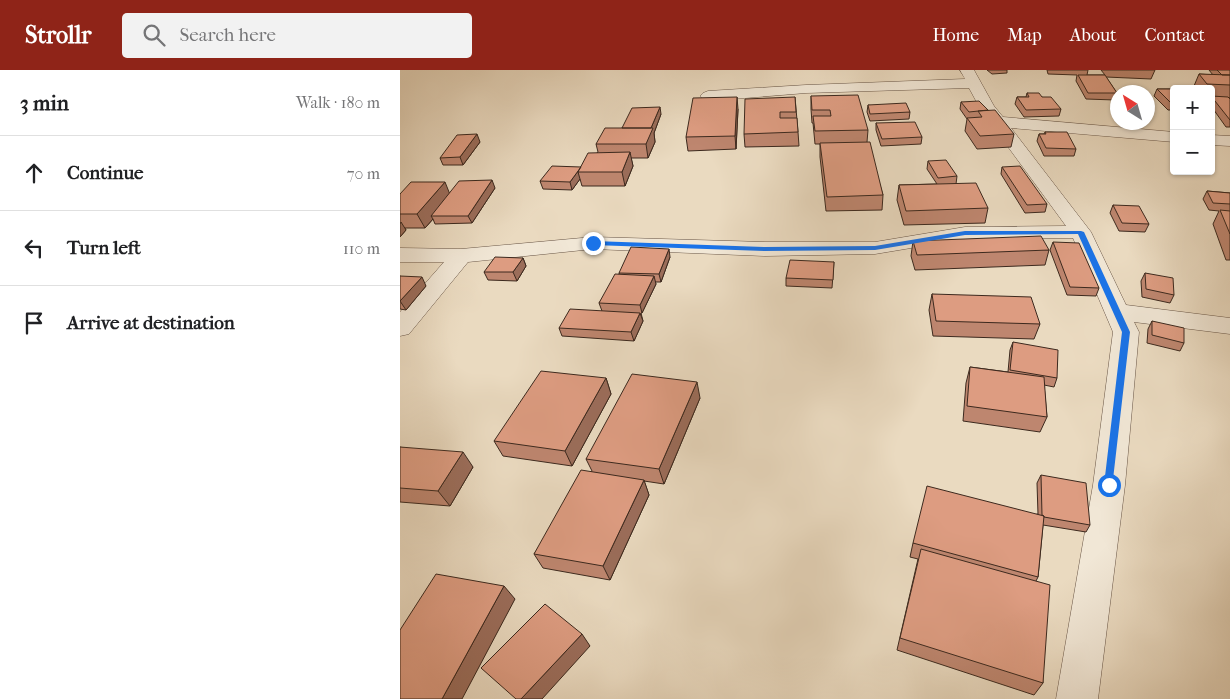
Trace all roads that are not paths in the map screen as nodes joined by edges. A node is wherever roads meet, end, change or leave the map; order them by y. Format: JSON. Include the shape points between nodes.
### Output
{"nodes":[{"id":1,"x":971,"y":77,"type":"edge"},
{"id":2,"x":708,"y":96,"type":"edge"},
{"id":3,"x":999,"y":122,"type":"junction"},
{"id":4,"x":1170,"y":137,"type":"edge"},
{"id":5,"x":1215,"y":140,"type":"edge"},
{"id":6,"x":1230,"y":141,"type":"edge"},
{"id":7,"x":1081,"y":232,"type":"junction"},
{"id":8,"x":400,"y":255,"type":"edge"},
{"id":9,"x":462,"y":256,"type":"junction"},
{"id":10,"x":1116,"y":312,"type":"junction"},
{"id":11,"x":1230,"y":326,"type":"edge"},
{"id":12,"x":400,"y":328,"type":"edge"},
{"id":13,"x":1077,"y":699,"type":"edge"}],
"edges":[{"from":1,"to":2,"type":"street"},
{"from":1,"to":3,"type":"street"},
{"from":3,"to":4,"type":"street"},
{"from":3,"to":7,"type":"street"},
{"from":5,"to":6,"type":"street"},
{"from":7,"to":9,"type":"street","via":[[965,233],[875,248],[765,249],[593,243]]},
{"from":7,"to":10,"type":"street"},
{"from":8,"to":9,"type":"street"},
{"from":9,"to":12,"type":"street"},
{"from":10,"to":11,"type":"street"},
{"from":10,"to":13,"type":"street","via":[[1126,332],[1109,485]]}]}
